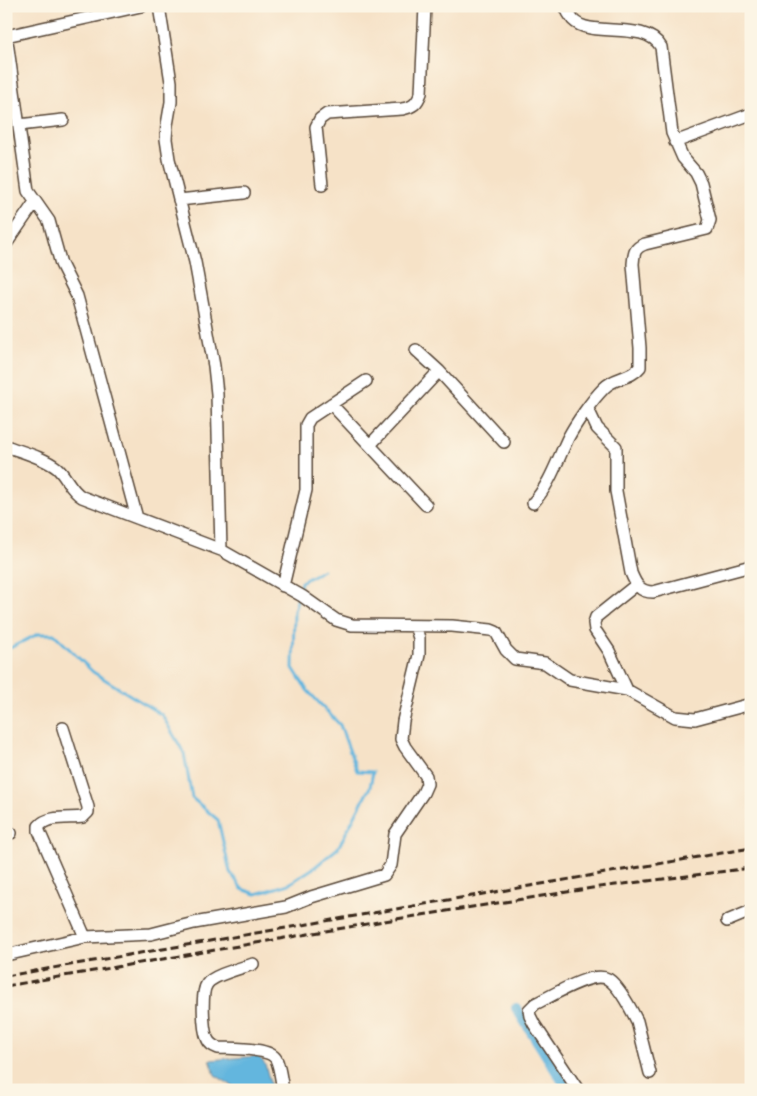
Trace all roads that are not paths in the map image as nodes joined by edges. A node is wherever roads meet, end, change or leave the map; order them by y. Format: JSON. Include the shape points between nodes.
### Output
{"nodes":[{"id":1,"x":141,"y":6,"type":"edge"},
{"id":2,"x":159,"y":6,"type":"edge"},
{"id":3,"x":424,"y":6,"type":"edge"},
{"id":4,"x":565,"y":6,"type":"edge"},
{"id":5,"x":6,"y":35,"type":"edge"},
{"id":6,"x":751,"y":114,"type":"edge"},
{"id":7,"x":63,"y":120,"type":"dead end"},
{"id":8,"x":19,"y":125,"type":"junction"},
{"id":9,"x":675,"y":142,"type":"junction"},
{"id":10,"x":322,"y":185,"type":"dead end"},
{"id":11,"x":244,"y":193,"type":"dead end"},
{"id":12,"x":179,"y":200,"type":"junction"},
{"id":13,"x":35,"y":202,"type":"junction"},
{"id":14,"x":6,"y":244,"type":"edge"},
{"id":15,"x":416,"y":350,"type":"dead end"},
{"id":16,"x":439,"y":371,"type":"junction"},
{"id":17,"x":366,"y":381,"type":"dead end"},
{"id":18,"x":331,"y":404,"type":"junction"},
{"id":19,"x":588,"y":409,"type":"junction"},
{"id":20,"x":504,"y":442,"type":"dead end"},
{"id":21,"x":6,"y":446,"type":"edge"},
{"id":22,"x":370,"y":446,"type":"junction"},
{"id":23,"x":533,"y":502,"type":"dead end"},
{"id":24,"x":426,"y":505,"type":"dead end"},
{"id":25,"x":137,"y":518,"type":"junction"},
{"id":26,"x":221,"y":550,"type":"junction"},
{"id":27,"x":751,"y":566,"type":"edge"},
{"id":28,"x":636,"y":585,"type":"junction"},
{"id":29,"x":284,"y":586,"type":"junction"},
{"id":30,"x":415,"y":626,"type":"junction"},
{"id":31,"x":627,"y":690,"type":"junction"},
{"id":32,"x":751,"y":704,"type":"edge"},
{"id":33,"x":63,"y":728,"type":"dead end"},
{"id":34,"x":751,"y":912,"type":"edge"},
{"id":35,"x":727,"y":921,"type":"dead end"},
{"id":36,"x":85,"y":937,"type":"junction"},
{"id":37,"x":6,"y":955,"type":"edge"},
{"id":38,"x":253,"y":964,"type":"dead end"},
{"id":39,"x":650,"y":1073,"type":"dead end"},
{"id":40,"x":283,"y":1090,"type":"edge"},
{"id":41,"x":578,"y":1090,"type":"edge"}],
"edges":[{"from":1,"to":5,"type":"street"},
{"from":2,"to":12,"type":"street","via":[[171,82],[166,139]]},
{"from":3,"to":10,"type":"street","via":[[418,101],[412,107],[327,114],[320,119],[316,127]]},
{"from":4,"to":9,"type":"street","via":[[574,21],[581,25],[638,32],[657,40],[661,47]]},
{"from":5,"to":8,"type":"street"},
{"from":6,"to":9,"type":"street"},
{"from":7,"to":8,"type":"street"},
{"from":8,"to":13,"type":"street","via":[[28,191]]},
{"from":9,"to":19,"type":"street","via":[[701,183],[710,225],[700,232],[645,244],[634,251],[640,367],[604,388]]},
{"from":11,"to":12,"type":"street"},
{"from":12,"to":26,"type":"street","via":[[195,262],[215,376]]},
{"from":13,"to":14,"type":"street"},
{"from":13,"to":25,"type":"street","via":[[49,221],[61,264],[77,296]]},
{"from":15,"to":16,"type":"street"},
{"from":16,"to":20,"type":"street"},
{"from":16,"to":22,"type":"street"},
{"from":17,"to":18,"type":"street"},
{"from":18,"to":22,"type":"street"},
{"from":18,"to":29,"type":"street","via":[[310,418],[306,425],[306,490]]},
{"from":19,"to":23,"type":"street","via":[[569,437],[544,490]]},
{"from":19,"to":28,"type":"street","via":[[598,428],[616,447],[616,491]]},
{"from":21,"to":25,"type":"street","via":[[56,468],[71,489],[82,497]]},
{"from":22,"to":24,"type":"street"},
{"from":25,"to":26,"type":"street"},
{"from":26,"to":29,"type":"street"},
{"from":27,"to":28,"type":"street","via":[[653,592],[645,592]]},
{"from":28,"to":31,"type":"street","via":[[596,617],[594,623]]},
{"from":29,"to":30,"type":"street","via":[[344,623]]},
{"from":30,"to":31,"type":"street","via":[[491,630],[496,632],[514,659],[544,663],[570,680]]},
{"from":30,"to":36,"type":"street","via":[[419,656],[402,721],[401,739],[428,784],[395,834],[391,865],[384,876],[286,907],[194,922],[151,934]]},
{"from":31,"to":32,"type":"street","via":[[665,713],[684,720]]},
{"from":33,"to":36,"type":"street","via":[[88,812],[83,817],[42,822],[39,831]]},
{"from":34,"to":35,"type":"street"},
{"from":36,"to":37,"type":"street"},
{"from":38,"to":40,"type":"street","via":[[212,979],[206,985],[207,1039],[218,1048],[265,1051],[273,1055]]},
{"from":39,"to":41,"type":"street","via":[[633,1013],[614,984],[605,978],[593,977],[535,1004],[529,1010],[534,1024]]}]}
